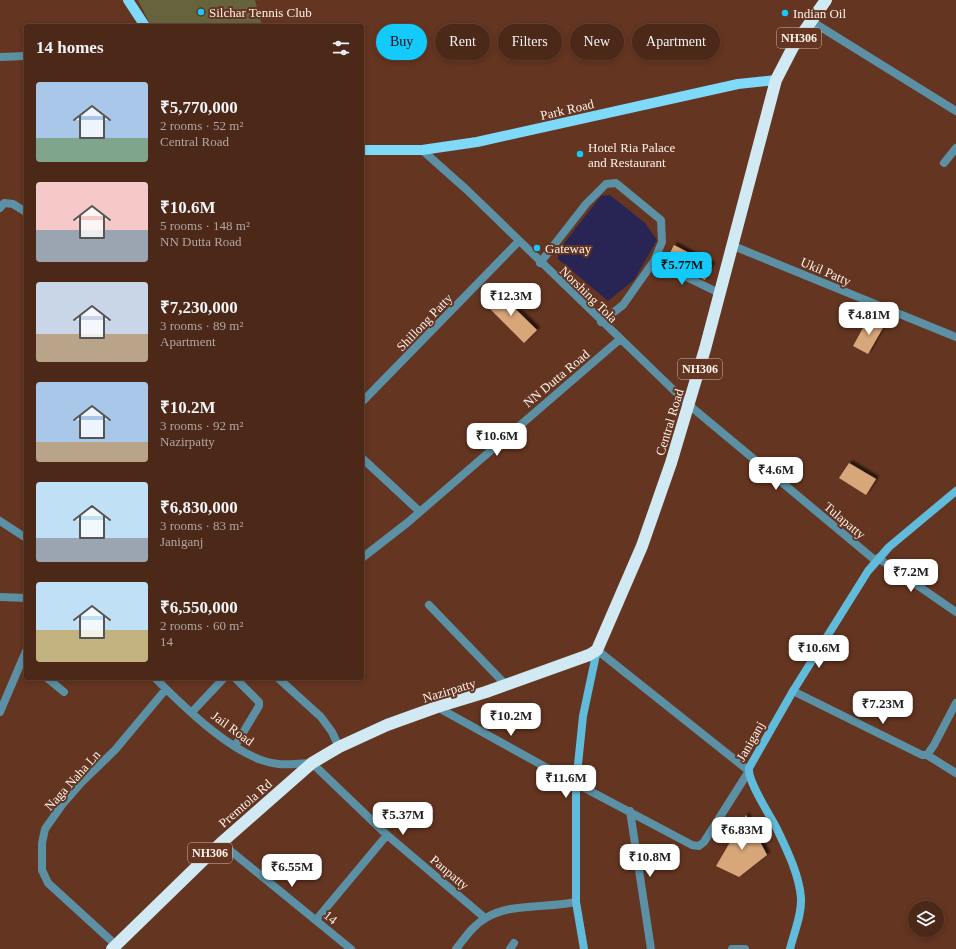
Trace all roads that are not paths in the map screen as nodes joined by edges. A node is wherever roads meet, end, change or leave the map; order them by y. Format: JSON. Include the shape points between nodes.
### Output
{"nodes":[{"id":1,"x":128,"y":0,"type":"edge"},
{"id":2,"x":826,"y":0,"type":"edge"},
{"id":3,"x":811,"y":21,"type":"junction"},
{"id":4,"x":144,"y":24,"type":"edge"},
{"id":5,"x":24,"y":56,"type":"edge"},
{"id":6,"x":0,"y":57,"type":"edge"},
{"id":7,"x":776,"y":80,"type":"junction"},
{"id":8,"x":956,"y":111,"type":"edge"},
{"id":9,"x":956,"y":148,"type":"edge"},
{"id":10,"x":364,"y":150,"type":"edge"},
{"id":11,"x":422,"y":150,"type":"junction"},
{"id":12,"x":944,"y":163,"type":"dead end"},
{"id":13,"x":0,"y":208,"type":"edge"},
{"id":14,"x":24,"y":211,"type":"edge"},
{"id":15,"x":519,"y":241,"type":"junction"},
{"id":16,"x":731,"y":246,"type":"junction"},
{"id":17,"x":654,"y":261,"type":"junction"},
{"id":18,"x":540,"y":263,"type":"junction"},
{"id":19,"x":719,"y":293,"type":"junction"},
{"id":20,"x":601,"y":322,"type":"junction"},
{"id":21,"x":956,"y":337,"type":"edge"},
{"id":22,"x":620,"y":340,"type":"junction"},
{"id":23,"x":364,"y":400,"type":"edge"},
{"id":24,"x":688,"y":405,"type":"junction"},
{"id":25,"x":364,"y":460,"type":"edge"},
{"id":26,"x":956,"y":491,"type":"edge"},
{"id":27,"x":419,"y":511,"type":"junction"},
{"id":28,"x":0,"y":521,"type":"edge"},
{"id":29,"x":24,"y":537,"type":"edge"},
{"id":30,"x":364,"y":556,"type":"edge"},
{"id":31,"x":877,"y":559,"type":"junction"},
{"id":32,"x":0,"y":597,"type":"edge"},
{"id":33,"x":24,"y":598,"type":"edge"},
{"id":34,"x":430,"y":605,"type":"dead end"},
{"id":35,"x":956,"y":612,"type":"edge"},
{"id":36,"x":597,"y":650,"type":"junction"},
{"id":37,"x":24,"y":658,"type":"edge"},
{"id":38,"x":49,"y":680,"type":"edge"},
{"id":39,"x":157,"y":680,"type":"edge"},
{"id":40,"x":222,"y":680,"type":"edge"},
{"id":41,"x":237,"y":680,"type":"edge"},
{"id":42,"x":280,"y":680,"type":"edge"},
{"id":43,"x":506,"y":686,"type":"junction"},
{"id":44,"x":166,"y":689,"type":"junction"},
{"id":45,"x":793,"y":691,"type":"junction"},
{"id":46,"x":64,"y":692,"type":"dead end"},
{"id":47,"x":956,"y":703,"type":"edge"},
{"id":48,"x":437,"y":707,"type":"junction"},
{"id":49,"x":0,"y":712,"type":"edge"},
{"id":50,"x":192,"y":712,"type":"junction"},
{"id":51,"x":235,"y":746,"type":"junction"},
{"id":52,"x":339,"y":747,"type":"junction"},
{"id":53,"x":927,"y":755,"type":"junction"},
{"id":54,"x":312,"y":763,"type":"junction"},
{"id":55,"x":749,"y":771,"type":"junction"},
{"id":56,"x":956,"y":773,"type":"edge"},
{"id":57,"x":576,"y":784,"type":"junction"},
{"id":58,"x":630,"y":811,"type":"junction"},
{"id":59,"x":387,"y":835,"type":"junction"},
{"id":60,"x":221,"y":843,"type":"junction"},
{"id":61,"x":576,"y":902,"type":"junction"},
{"id":62,"x":485,"y":918,"type":"junction"},
{"id":63,"x":316,"y":920,"type":"junction"},
{"id":64,"x":114,"y":947,"type":"edge"},
{"id":65,"x":351,"y":949,"type":"edge"},
{"id":66,"x":456,"y":949,"type":"edge"},
{"id":67,"x":584,"y":949,"type":"edge"},
{"id":68,"x":651,"y":949,"type":"edge"},
{"id":69,"x":732,"y":949,"type":"edge"},
{"id":70,"x":745,"y":949,"type":"edge"},
{"id":71,"x":790,"y":949,"type":"edge"}],
"edges":[{"from":1,"to":4,"type":"main road"},
{"from":2,"to":3,"type":"highway","number":"NH306"},
{"from":3,"to":7,"type":"highway","number":"NH306","via":[[793,47]]},
{"from":3,"to":8,"type":"street"},
{"from":5,"to":6,"type":"street"},
{"from":7,"to":11,"type":"main road","name":"Park Road","via":[[738,84],[478,142]]},
{"from":7,"to":16,"type":"highway","name":"Central Road","number":"NH306"},
{"from":9,"to":12,"type":"street"},
{"from":10,"to":11,"type":"main road","name":"Park Road"},
{"from":11,"to":15,"type":"street","name":"Norshing Tola"},
{"from":13,"to":14,"type":"street","via":[[9,202]]},
{"from":15,"to":18,"type":"street","name":"Norshing Tola"},
{"from":15,"to":23,"type":"street","name":"Shillong Patty"},
{"from":16,"to":19,"type":"highway","name":"Central Road","number":"NH306"},
{"from":16,"to":21,"type":"street","name":"Ukil Patty"},
{"from":17,"to":18,"type":"street","via":[[662,242],[661,220],[616,183],[606,184],[586,204]]},
{"from":17,"to":19,"type":"street"},
{"from":17,"to":20,"type":"street","via":[[623,305]]},
{"from":18,"to":20,"type":"street","name":"Norshing Tola"},
{"from":19,"to":24,"type":"highway","name":"Central Road","number":"NH306"},
{"from":20,"to":22,"type":"street","name":"Norshing Tola"},
{"from":22,"to":24,"type":"street","name":"Norshing Tola"},
{"from":22,"to":27,"type":"street","name":"NN Dutta Road"},
{"from":24,"to":31,"type":"street","name":"Tulapatty"},
{"from":24,"to":36,"type":"highway","name":"Central Road","number":"NH306","via":[[655,512]]},
{"from":25,"to":27,"type":"street"},
{"from":26,"to":31,"type":"street","name":"Janiganj"},
{"from":27,"to":30,"type":"street","name":"NN Dutta Road"},
{"from":28,"to":29,"type":"street"},
{"from":31,"to":35,"type":"street","name":"Tulapatty"},
{"from":31,"to":45,"type":"street","name":"Janiganj"},
{"from":32,"to":33,"type":"street"},
{"from":34,"to":43,"type":"street"},
{"from":36,"to":43,"type":"highway","name":"Nazirpatty","number":"NH306"},
{"from":36,"to":55,"type":"street","name":"Janiganj"},
{"from":36,"to":57,"type":"street","via":[[583,716]]},
{"from":37,"to":49,"type":"street"},
{"from":38,"to":46,"type":"street"},
{"from":39,"to":44,"type":"street","name":"Jail Road"},
{"from":40,"to":50,"type":"street"},
{"from":41,"to":51,"type":"street","via":[[260,706]]},
{"from":42,"to":52,"type":"street","via":[[321,717]]},
{"from":43,"to":48,"type":"highway","name":"Nazirpatty","number":"NH306"},
{"from":44,"to":50,"type":"street","name":"Jail Road"},
{"from":44,"to":64,"type":"street","name":"Naga Naha Ln","via":[[115,750],[62,805],[42,837],[42,870],[48,883]]},
{"from":45,"to":53,"type":"street","via":[[918,754]]},
{"from":45,"to":55,"type":"street","name":"Janiganj"},
{"from":47,"to":53,"type":"street"},
{"from":48,"to":52,"type":"highway","name":"Nazirpatty","number":"NH306","via":[[387,725]]},
{"from":48,"to":57,"type":"street"},
{"from":50,"to":51,"type":"street","name":"Jail Road"},
{"from":51,"to":54,"type":"street","name":"Jail Road","via":[[254,757],[278,764]]},
{"from":52,"to":54,"type":"highway","name":"Nazirpatty","number":"NH306"},
{"from":53,"to":56,"type":"street"},
{"from":54,"to":59,"type":"street","name":"Panpatty"},
{"from":54,"to":60,"type":"highway","name":"Premtola Rd","number":"NH306"},
{"from":55,"to":58,"type":"street","via":[[699,846],[692,845]]},
{"from":55,"to":71,"type":"street","via":[[787,851],[798,884],[801,906]]},
{"from":57,"to":58,"type":"street"},
{"from":57,"to":61,"type":"street"},
{"from":58,"to":68,"type":"street"},
{"from":59,"to":62,"type":"street","name":"Panpatty"},
{"from":59,"to":63,"type":"street"},
{"from":60,"to":63,"type":"street","name":"14"},
{"from":60,"to":64,"type":"highway","name":"Premtola Rd","number":"NH306"},
{"from":61,"to":62,"type":"street","via":[[509,910]]},
{"from":61,"to":67,"type":"street"},
{"from":62,"to":66,"type":"street"},
{"from":63,"to":65,"type":"street","name":"14"},
{"from":69,"to":70,"type":"street"}]}
